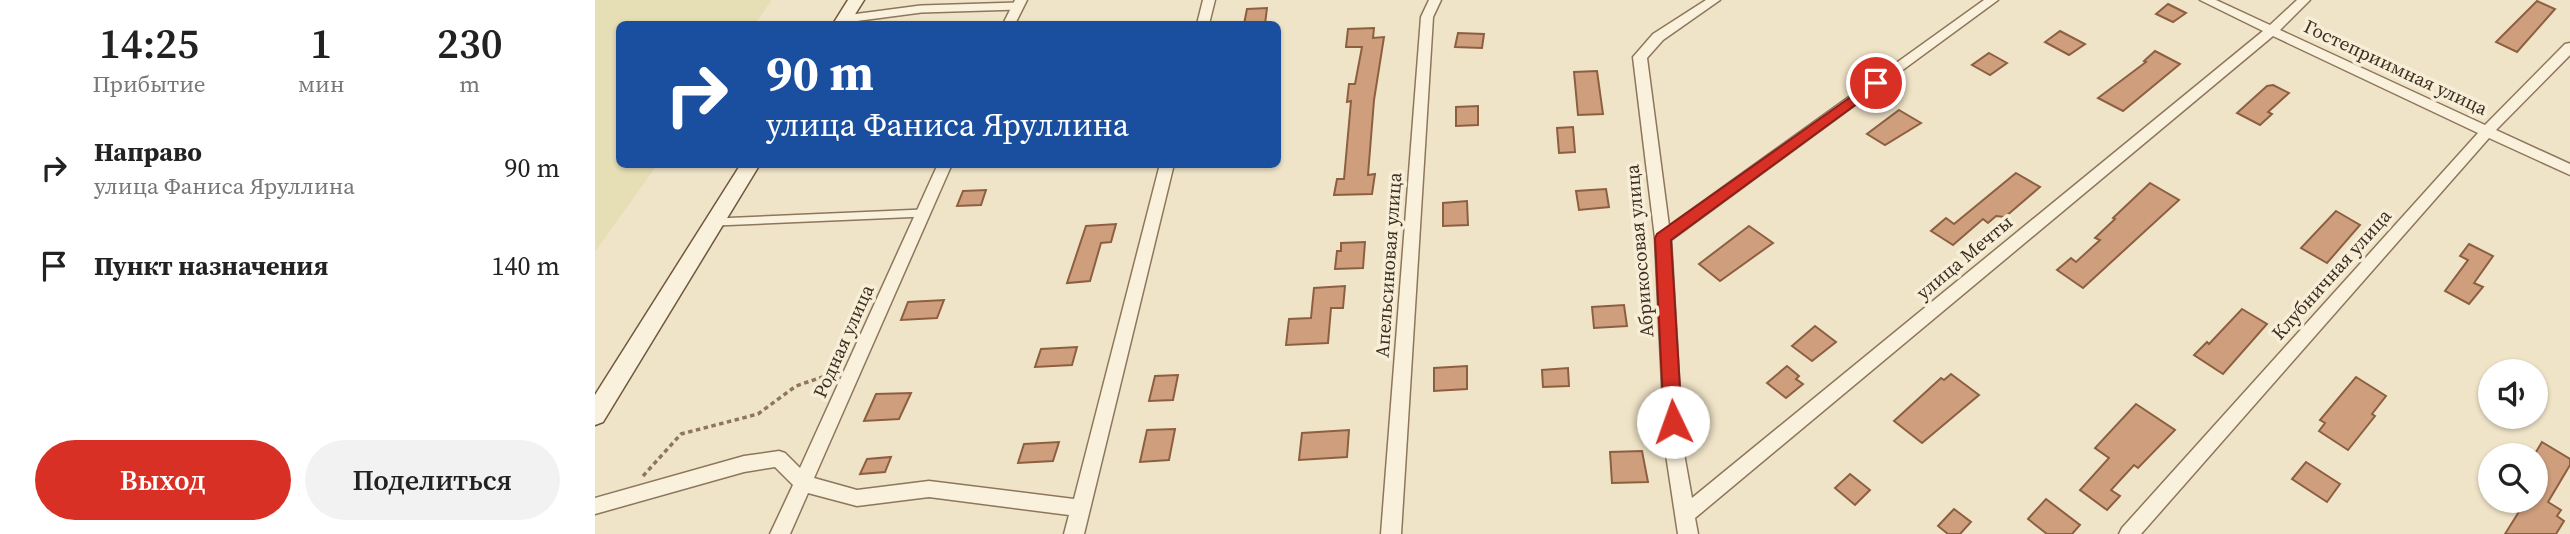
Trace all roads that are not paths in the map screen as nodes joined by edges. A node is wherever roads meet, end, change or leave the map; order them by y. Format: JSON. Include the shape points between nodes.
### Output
{"nodes":[{"id":1,"x":856,"y":0,"type":"edge"},
{"id":2,"x":1209,"y":0,"type":"edge"},
{"id":3,"x":1435,"y":0,"type":"edge"},
{"id":4,"x":1714,"y":0,"type":"edge"},
{"id":5,"x":1993,"y":0,"type":"edge"},
{"id":6,"x":2206,"y":0,"type":"edge"},
{"id":7,"x":2304,"y":0,"type":"edge"},
{"id":8,"x":1019,"y":3,"type":"edge"},
{"id":9,"x":844,"y":21,"type":"edge"},
{"id":10,"x":851,"y":21,"type":"edge"},
{"id":11,"x":1010,"y":21,"type":"edge"},
{"id":12,"x":1204,"y":21,"type":"edge"},
{"id":13,"x":2271,"y":31,"type":"junction"},
{"id":14,"x":2570,"y":47,"type":"edge"},
{"id":15,"x":2487,"y":131,"type":"junction"},
{"id":16,"x":748,"y":168,"type":"edge"},
{"id":17,"x":943,"y":168,"type":"edge"},
{"id":18,"x":1166,"y":168,"type":"edge"},
{"id":19,"x":2570,"y":170,"type":"edge"},
{"id":20,"x":923,"y":213,"type":"junction"},
{"id":21,"x":714,"y":222,"type":"junction"},
{"id":22,"x":1663,"y":238,"type":"junction"},
{"id":23,"x":595,"y":415,"type":"edge"},
{"id":24,"x":803,"y":483,"type":"junction"},
{"id":25,"x":595,"y":506,"type":"edge"},
{"id":26,"x":1081,"y":508,"type":"junction"},
{"id":27,"x":1684,"y":516,"type":"junction"},
{"id":28,"x":779,"y":534,"type":"edge"},
{"id":29,"x":1074,"y":534,"type":"edge"},
{"id":30,"x":1391,"y":534,"type":"edge"},
{"id":31,"x":1688,"y":534,"type":"edge"},
{"id":32,"x":2129,"y":534,"type":"edge"}],
"edges":[{"from":1,"to":9,"type":"main road"},
{"from":2,"to":12,"type":"street"},
{"from":3,"to":30,"type":"street","name":"Апельсиновая улица","via":[[1427,17]]},
{"from":4,"to":22,"type":"street","name":"Абрикосовая улица","via":[[1658,37],[1640,57]]},
{"from":5,"to":22,"type":"street"},
{"from":6,"to":13,"type":"street","name":"Гостеприимная улица"},
{"from":7,"to":13,"type":"street","name":"улица Мечты"},
{"from":8,"to":10,"type":"lane","via":[[921,9]]},
{"from":8,"to":11,"type":"street"},
{"from":13,"to":15,"type":"street","name":"Гостеприимная улица"},
{"from":13,"to":27,"type":"street","name":"улица Мечты"},
{"from":14,"to":15,"type":"street","name":"Клубничная улица"},
{"from":15,"to":19,"type":"street","name":"Гостеприимная улица"},
{"from":15,"to":32,"type":"street","name":"Клубничная улица"},
{"from":16,"to":21,"type":"main road"},
{"from":17,"to":20,"type":"street","name":"Родная улица"},
{"from":18,"to":26,"type":"street"},
{"from":20,"to":21,"type":"lane"},
{"from":20,"to":24,"type":"street","name":"Родная улица"},
{"from":21,"to":23,"type":"main road"},
{"from":22,"to":27,"type":"street","name":"Абрикосовая улица","via":[[1674,448]]},
{"from":24,"to":25,"type":"street","via":[[779,459],[744,464]]},
{"from":24,"to":26,"type":"street","via":[[857,498],[929,489]]},
{"from":24,"to":28,"type":"street","name":"Родная улица"},
{"from":26,"to":29,"type":"street"},
{"from":27,"to":31,"type":"street","name":"Абрикосовая улица"}]}
